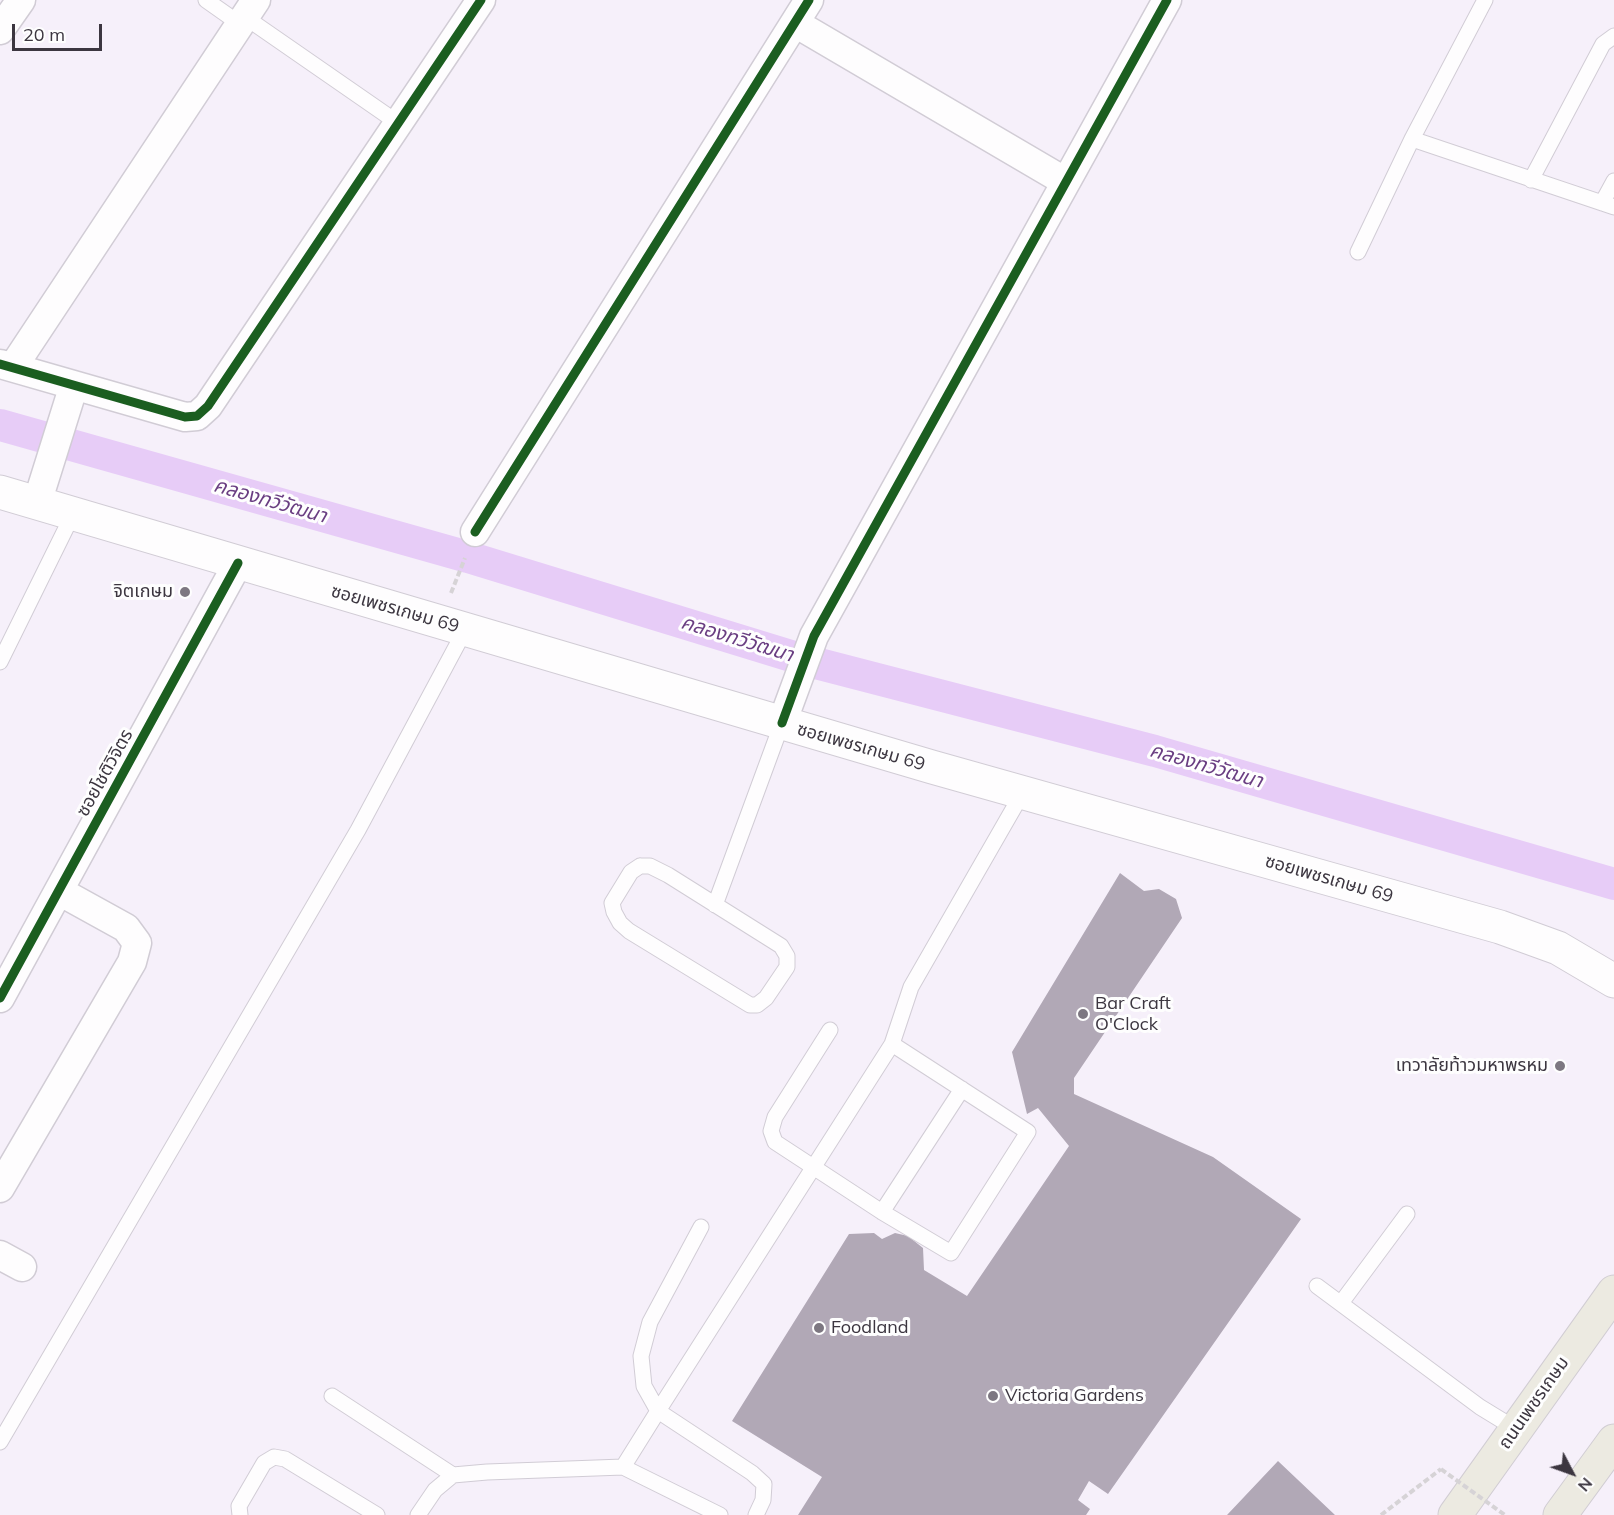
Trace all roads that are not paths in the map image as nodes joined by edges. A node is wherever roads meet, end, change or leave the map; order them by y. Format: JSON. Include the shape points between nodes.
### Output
{"nodes":[{"id":1,"x":21,"y":0,"type":"edge"},
{"id":2,"x":206,"y":0,"type":"edge"},
{"id":3,"x":481,"y":0,"type":"edge"},
{"id":4,"x":1167,"y":0,"type":"edge"},
{"id":5,"x":1485,"y":0,"type":"edge"},
{"id":6,"x":802,"y":11,"type":"edge"},
{"id":7,"x":247,"y":13,"type":"edge"},
{"id":8,"x":0,"y":30,"type":"edge"},
{"id":9,"x":1614,"y":36,"type":"edge"},
{"id":10,"x":398,"y":123,"type":"junction"},
{"id":11,"x":1412,"y":139,"type":"junction"},
{"id":12,"x":1531,"y":180,"type":"junction"},
{"id":13,"x":1614,"y":181,"type":"edge"},
{"id":14,"x":1066,"y":182,"type":"junction"},
{"id":15,"x":1608,"y":205,"type":"edge"},
{"id":16,"x":1358,"y":252,"type":"dead end"},
{"id":17,"x":6,"y":365,"type":"edge"},
{"id":18,"x":74,"y":385,"type":"junction"},
{"id":19,"x":40,"y":491,"type":"junction"},
{"id":20,"x":0,"y":492,"type":"edge"},
{"id":21,"x":73,"y":514,"type":"junction"},
{"id":22,"x":475,"y":532,"type":"road end"},
{"id":23,"x":238,"y":563,"type":"junction"},
{"id":24,"x":465,"y":630,"type":"junction"},
{"id":25,"x":0,"y":662,"type":"edge"},
{"id":26,"x":787,"y":709,"type":"junction"},
{"id":27,"x":1023,"y":792,"type":"junction"},
{"id":28,"x":59,"y":891,"type":"junction"},
{"id":29,"x":715,"y":905,"type":"junction"},
{"id":30,"x":1614,"y":981,"type":"edge"},
{"id":31,"x":0,"y":998,"type":"edge"},
{"id":32,"x":830,"y":1030,"type":"dead end"},
{"id":33,"x":892,"y":1044,"type":"junction"},
{"id":34,"x":962,"y":1089,"type":"junction"},
{"id":35,"x":813,"y":1166,"type":"junction"},
{"id":36,"x":0,"y":1188,"type":"edge"},
{"id":37,"x":882,"y":1212,"type":"junction"},
{"id":38,"x":1407,"y":1214,"type":"dead end"},
{"id":39,"x":701,"y":1227,"type":"dead end"},
{"id":40,"x":1317,"y":1286,"type":"dead end"},
{"id":41,"x":1614,"y":1292,"type":"edge"},
{"id":42,"x":1341,"y":1303,"type":"junction"},
{"id":43,"x":332,"y":1396,"type":"dead end"},
{"id":44,"x":658,"y":1411,"type":"junction"},
{"id":45,"x":1516,"y":1429,"type":"junction"},
{"id":46,"x":1614,"y":1441,"type":"edge"},
{"id":47,"x":0,"y":1442,"type":"edge"},
{"id":48,"x":623,"y":1467,"type":"junction"},
{"id":49,"x":453,"y":1475,"type":"junction"},
{"id":50,"x":240,"y":1515,"type":"edge"},
{"id":51,"x":377,"y":1515,"type":"edge"},
{"id":52,"x":418,"y":1515,"type":"edge"},
{"id":53,"x":720,"y":1515,"type":"edge"},
{"id":54,"x":756,"y":1515,"type":"edge"},
{"id":55,"x":1455,"y":1515,"type":"edge"},
{"id":56,"x":1560,"y":1515,"type":"edge"}],
"edges":[{"from":1,"to":8,"type":"street"},
{"from":2,"to":7,"type":"lane"},
{"from":3,"to":10,"type":"street"},
{"from":4,"to":14,"type":"street"},
{"from":5,"to":11,"type":"lane"},
{"from":6,"to":14,"type":"street"},
{"from":6,"to":22,"type":"street"},
{"from":7,"to":10,"type":"lane"},
{"from":7,"to":17,"type":"street"},
{"from":9,"to":12,"type":"lane","via":[[1603,44]]},
{"from":10,"to":18,"type":"street","via":[[197,416],[185,417]]},
{"from":11,"to":12,"type":"lane"},
{"from":11,"to":16,"type":"lane"},
{"from":12,"to":15,"type":"lane"},
{"from":13,"to":15,"type":"lane"},
{"from":14,"to":26,"type":"street","via":[[814,636]]},
{"from":17,"to":18,"type":"street"},
{"from":18,"to":19,"type":"street"},
{"from":19,"to":20,"type":"main road","name":"ซอยเพชรเกษม 69"},
{"from":19,"to":21,"type":"main road","name":"ซอยเพชรเกษม 69"},
{"from":21,"to":23,"type":"main road","name":"ซอยเพชรเกษม 69"},
{"from":21,"to":25,"type":"lane"},
{"from":23,"to":24,"type":"main road","name":"ซอยเพชรเกษม 69"},
{"from":23,"to":28,"type":"street","name":"ซอยโชติวิจิตร"},
{"from":24,"to":26,"type":"main road","name":"ซอยเพชรเกษม 69"},
{"from":24,"to":47,"type":"lane","via":[[358,830]]},
{"from":26,"to":27,"type":"main road","name":"ซอยเพชรเกษม 69","via":[[932,767]]},
{"from":26,"to":29,"type":"lane"},
{"from":27,"to":30,"type":"main road","name":"ซอยเพชรเกษม 69","via":[[1500,927],[1558,948]]},
{"from":27,"to":33,"type":"lane","via":[[911,987]]},
{"from":28,"to":31,"type":"street","name":"ซอยโชติวิจิตร"},
{"from":28,"to":36,"type":"street","via":[[126,928],[137,943],[132,962]]},
{"from":29,"to":29,"type":"lane","via":[[650,866],[640,866],[631,872],[612,903],[629,931],[750,1005],[757,1005],[787,967],[787,956],[781,946]]},
{"from":32,"to":35,"type":"lane","via":[[775,1117],[771,1131],[775,1142]]},
{"from":33,"to":34,"type":"lane"},
{"from":33,"to":35,"type":"lane"},
{"from":34,"to":37,"type":"lane"},
{"from":34,"to":37,"type":"lane","via":[[1028,1132],[951,1253]]},
{"from":35,"to":37,"type":"lane"},
{"from":35,"to":44,"type":"lane"},
{"from":38,"to":42,"type":"lane"},
{"from":39,"to":44,"type":"lane","via":[[650,1322],[641,1356],[644,1386]]},
{"from":40,"to":42,"type":"lane"},
{"from":41,"to":45,"type":"main road","name":"ถนนเพชรเกษม"},
{"from":42,"to":45,"type":"lane","via":[[1480,1407]]},
{"from":43,"to":49,"type":"lane"},
{"from":44,"to":48,"type":"lane"},
{"from":44,"to":54,"type":"lane","via":[[764,1484],[763,1500]]},
{"from":45,"to":55,"type":"main road","name":"ถนนเพชรเกษม"},
{"from":46,"to":56,"type":"main road"},
{"from":48,"to":49,"type":"lane"},
{"from":48,"to":53,"type":"lane"},
{"from":49,"to":52,"type":"lane","via":[[435,1490]]},
{"from":50,"to":51,"type":"lane","via":[[239,1506],[264,1463],[274,1457]]}]}
